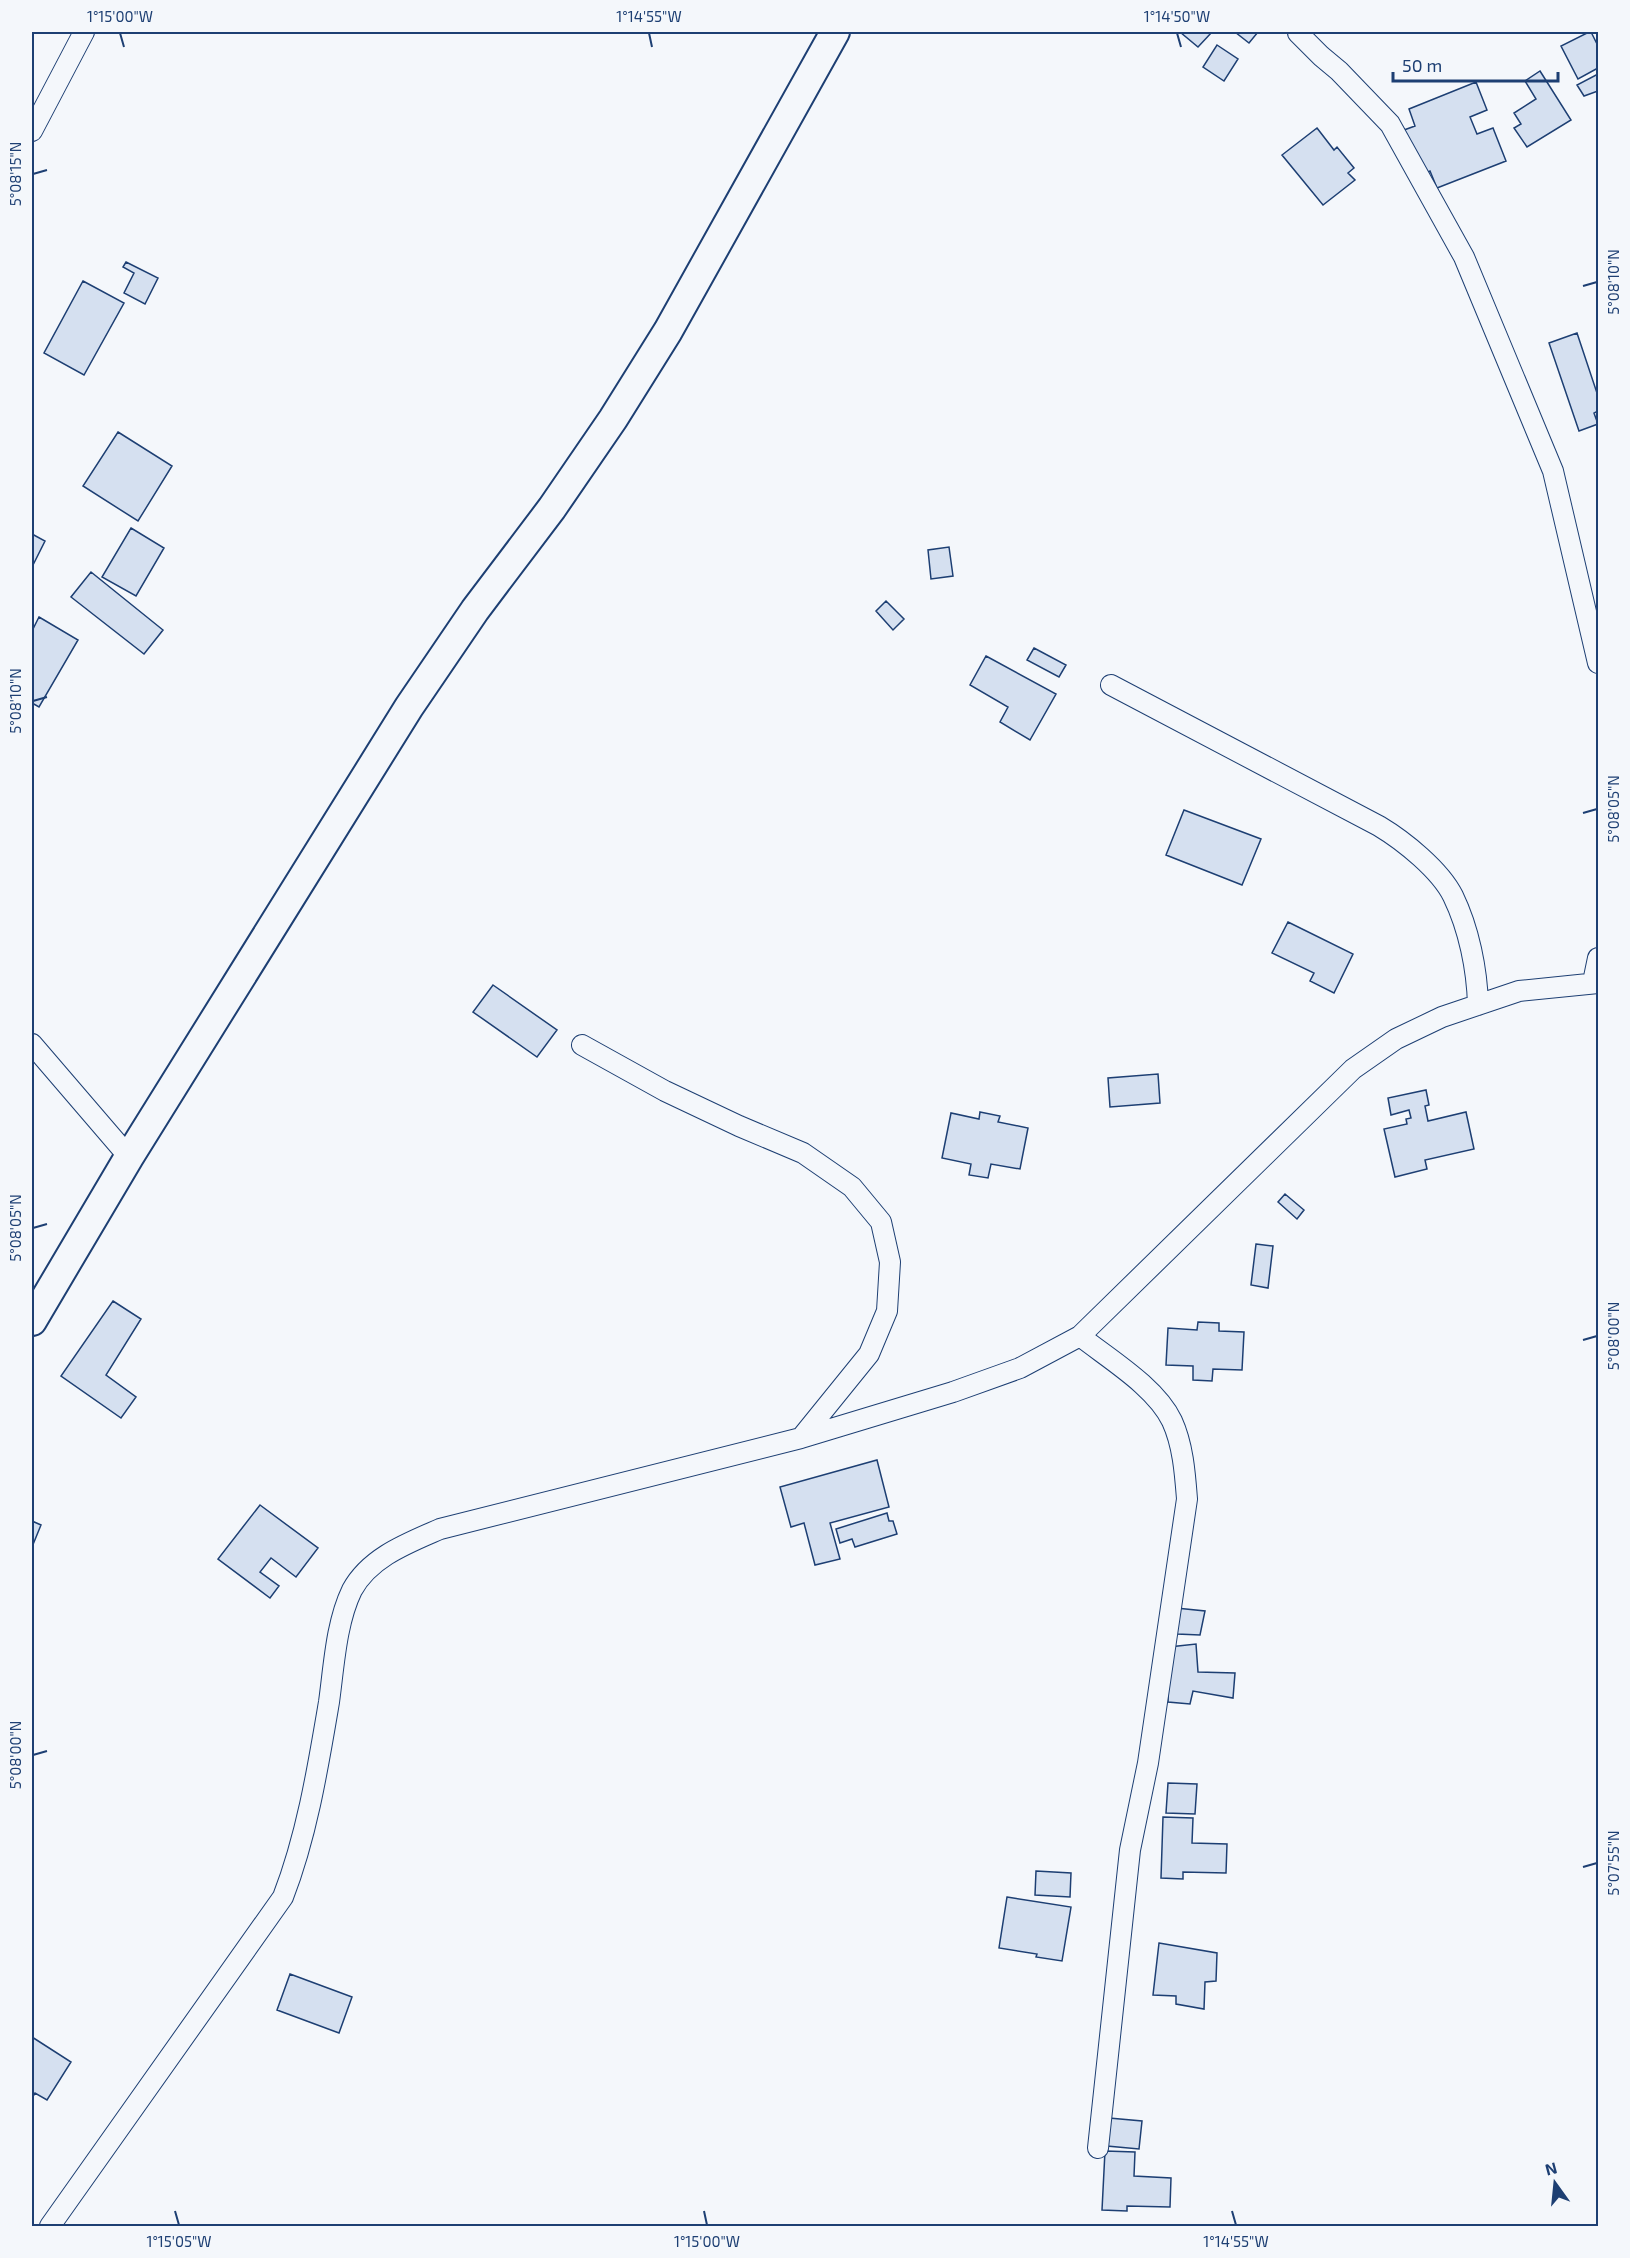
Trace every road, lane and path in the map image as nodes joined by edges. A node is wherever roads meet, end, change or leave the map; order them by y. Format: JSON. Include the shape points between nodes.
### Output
{"nodes":[{"id":1,"x":84,"y":32,"type":"edge"},
{"id":2,"x":835,"y":32,"type":"edge"},
{"id":3,"x":1298,"y":33,"type":"edge"},
{"id":4,"x":32,"y":131,"type":"edge"},
{"id":5,"x":1599,"y":663,"type":"edge"},
{"id":6,"x":1111,"y":685,"type":"dead end"},
{"id":7,"x":1599,"y":958,"type":"edge"},
{"id":8,"x":1596,"y":982,"type":"edge"},
{"id":9,"x":1478,"y":1005,"type":"junction"},
{"id":10,"x":32,"y":1044,"type":"edge"},
{"id":11,"x":582,"y":1045,"type":"dead end"},
{"id":12,"x":129,"y":1157,"type":"junction"},
{"id":13,"x":32,"y":1321,"type":"edge"},
{"id":14,"x":1080,"y":1336,"type":"junction"},
{"id":15,"x":801,"y":1438,"type":"junction"},
{"id":16,"x":1098,"y":2148,"type":"dead end"},
{"id":17,"x":50,"y":2226,"type":"edge"}],
"edges":[{"from":1,"to":4,"type":"street"},
{"from":2,"to":12,"type":"street","via":[[668,330],[613,419],[409,706]]},
{"from":3,"to":5,"type":"street","via":[[1390,124],[1464,257],[1553,471]]},
{"from":6,"to":9,"type":"street","via":[[1399,837],[1452,894],[1478,984]]},
{"from":7,"to":8,"type":"street"},
{"from":8,"to":9,"type":"street","via":[[1519,991]]},
{"from":9,"to":14,"type":"street","via":[[1395,1039],[1353,1069]]},
{"from":10,"to":12,"type":"street"},
{"from":11,"to":15,"type":"street","via":[[665,1091],[802,1153],[852,1187],[881,1222],[890,1262],[887,1311],[869,1354]]},
{"from":12,"to":13,"type":"street"},
{"from":14,"to":15,"type":"street","via":[[1020,1368]]},
{"from":14,"to":16,"type":"street","via":[[1152,1394],[1172,1421],[1184,1460],[1187,1499],[1148,1763],[1130,1850]]},
{"from":15,"to":17,"type":"street","via":[[440,1529],[393,1549],[367,1571],[353,1590],[342,1621],[303,1832],[282,1897]]}]}
